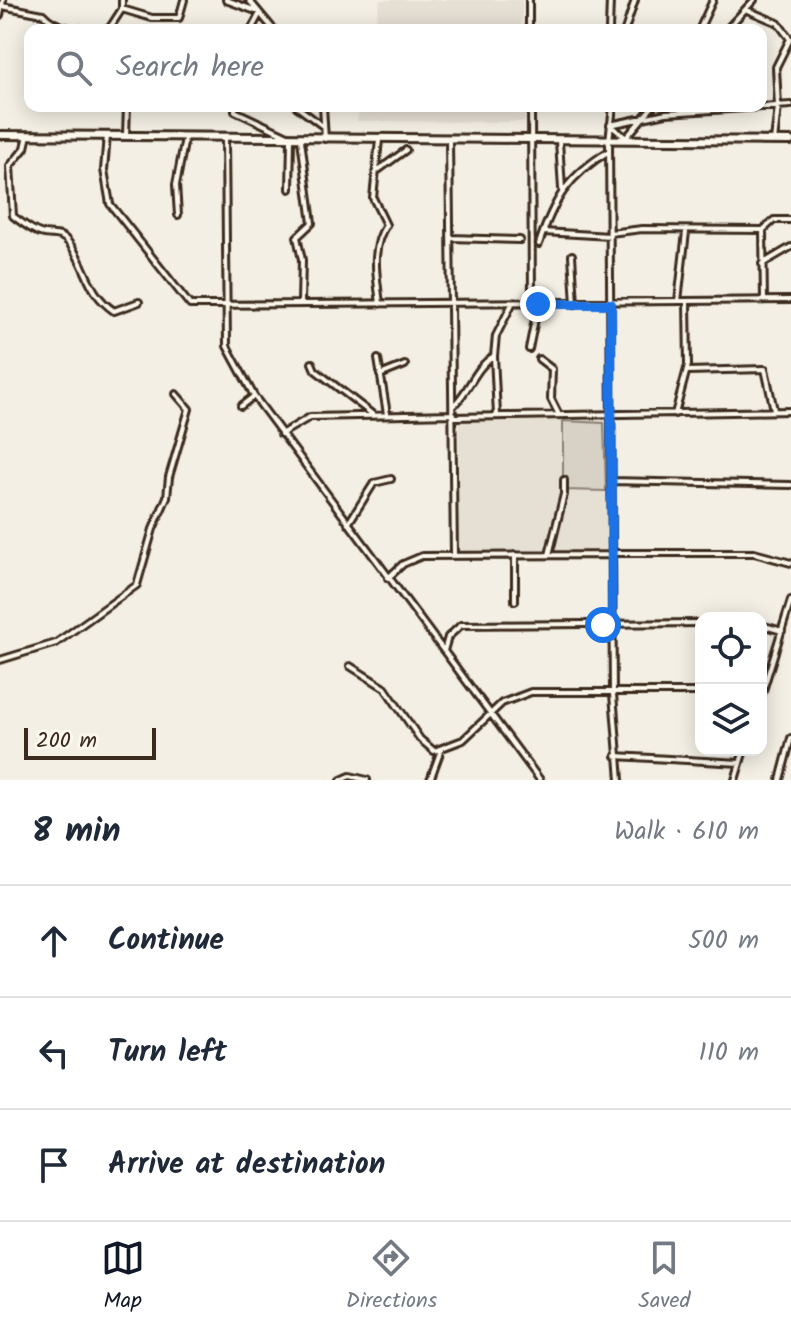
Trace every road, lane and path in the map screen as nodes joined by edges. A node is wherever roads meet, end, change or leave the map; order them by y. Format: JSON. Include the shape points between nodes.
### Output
{"nodes":[{"id":1,"x":122,"y":0,"type":"edge"},
{"id":2,"x":184,"y":0,"type":"edge"},
{"id":3,"x":226,"y":0,"type":"edge"},
{"id":4,"x":249,"y":0,"type":"edge"},
{"id":5,"x":529,"y":0,"type":"edge"},
{"id":6,"x":610,"y":0,"type":"edge"},
{"id":7,"x":635,"y":0,"type":"edge"},
{"id":8,"x":713,"y":0,"type":"edge"},
{"id":9,"x":754,"y":0,"type":"edge"},
{"id":10,"x":2,"y":3,"type":"edge"},
{"id":11,"x":122,"y":9,"type":"junction"},
{"id":12,"x":747,"y":10,"type":"junction"},
{"id":13,"x":259,"y":13,"type":"junction"},
{"id":14,"x":0,"y":15,"type":"edge"},
{"id":15,"x":53,"y":24,"type":"edge"},
{"id":16,"x":112,"y":24,"type":"edge"},
{"id":17,"x":254,"y":24,"type":"edge"},
{"id":18,"x":269,"y":24,"type":"edge"},
{"id":19,"x":529,"y":24,"type":"edge"},
{"id":20,"x":609,"y":24,"type":"edge"},
{"id":21,"x":627,"y":24,"type":"edge"},
{"id":22,"x":702,"y":24,"type":"edge"},
{"id":23,"x":732,"y":24,"type":"edge"},
{"id":24,"x":791,"y":105,"type":"edge"},
{"id":25,"x":778,"y":107,"type":"junction"},
{"id":26,"x":767,"y":108,"type":"edge"},
{"id":27,"x":127,"y":112,"type":"edge"},
{"id":28,"x":237,"y":112,"type":"edge"},
{"id":29,"x":304,"y":112,"type":"edge"},
{"id":30,"x":323,"y":112,"type":"edge"},
{"id":31,"x":531,"y":112,"type":"edge"},
{"id":32,"x":612,"y":112,"type":"edge"},
{"id":33,"x":647,"y":112,"type":"edge"},
{"id":34,"x":703,"y":112,"type":"edge"},
{"id":35,"x":643,"y":116,"type":"junction"},
{"id":36,"x":610,"y":125,"type":"junction"},
{"id":37,"x":324,"y":127,"type":"junction"},
{"id":38,"x":0,"y":135,"type":"edge"},
{"id":39,"x":28,"y":135,"type":"junction"},
{"id":40,"x":107,"y":136,"type":"junction"},
{"id":41,"x":126,"y":136,"type":"junction"},
{"id":42,"x":185,"y":138,"type":"junction"},
{"id":43,"x":225,"y":139,"type":"junction"},
{"id":44,"x":625,"y":139,"type":"junction"},
{"id":45,"x":295,"y":140,"type":"junction"},
{"id":46,"x":325,"y":140,"type":"junction"},
{"id":47,"x":379,"y":140,"type":"junction"},
{"id":48,"x":449,"y":141,"type":"junction"},
{"id":49,"x":531,"y":141,"type":"junction"},
{"id":50,"x":559,"y":141,"type":"junction"},
{"id":51,"x":609,"y":141,"type":"junction"},
{"id":52,"x":774,"y":141,"type":"junction"},
{"id":53,"x":791,"y":141,"type":"edge"},
{"id":54,"x":406,"y":150,"type":"dead end"},
{"id":55,"x":609,"y":151,"type":"junction"},
{"id":56,"x":377,"y":171,"type":"junction"},
{"id":57,"x":290,"y":189,"type":"dead end"},
{"id":58,"x":562,"y":191,"type":"junction"},
{"id":59,"x":178,"y":215,"type":"dead end"},
{"id":60,"x":791,"y":220,"type":"edge"},
{"id":61,"x":763,"y":230,"type":"junction"},
{"id":62,"x":543,"y":232,"type":"junction"},
{"id":63,"x":686,"y":232,"type":"junction"},
{"id":64,"x":610,"y":234,"type":"junction"},
{"id":65,"x":450,"y":238,"type":"junction"},
{"id":66,"x":520,"y":240,"type":"dead end"},
{"id":67,"x":539,"y":244,"type":"dead end"},
{"id":68,"x":791,"y":247,"type":"edge"},
{"id":69,"x":572,"y":255,"type":"dead end"},
{"id":70,"x":762,"y":264,"type":"junction"},
{"id":71,"x":764,"y":300,"type":"junction"},
{"id":72,"x":791,"y":300,"type":"edge"},
{"id":73,"x":678,"y":301,"type":"junction"},
{"id":74,"x":687,"y":301,"type":"junction"},
{"id":75,"x":139,"y":302,"type":"dead end"},
{"id":76,"x":301,"y":302,"type":"junction"},
{"id":77,"x":451,"y":303,"type":"junction"},
{"id":78,"x":512,"y":303,"type":"junction"},
{"id":79,"x":380,"y":304,"type":"junction"},
{"id":80,"x":535,"y":304,"type":"junction"},
{"id":81,"x":575,"y":304,"type":"junction"},
{"id":82,"x":611,"y":304,"type":"junction"},
{"id":83,"x":227,"y":305,"type":"junction"},
{"id":84,"x":529,"y":349,"type":"dead end"},
{"id":85,"x":494,"y":356,"type":"junction"},
{"id":86,"x":378,"y":359,"type":"dead end"},
{"id":87,"x":539,"y":359,"type":"dead end"},
{"id":88,"x":312,"y":363,"type":"dead end"},
{"id":89,"x":405,"y":365,"type":"dead end"},
{"id":90,"x":687,"y":371,"type":"junction"},
{"id":91,"x":380,"y":375,"type":"junction"},
{"id":92,"x":176,"y":394,"type":"dead end"},
{"id":93,"x":254,"y":396,"type":"junction"},
{"id":94,"x":454,"y":405,"type":"junction"},
{"id":95,"x":241,"y":406,"type":"dead end"},
{"id":96,"x":774,"y":410,"type":"junction"},
{"id":97,"x":791,"y":411,"type":"edge"},
{"id":98,"x":610,"y":412,"type":"junction"},
{"id":99,"x":558,"y":413,"type":"junction"},
{"id":100,"x":372,"y":414,"type":"junction"},
{"id":101,"x":387,"y":414,"type":"junction"},
{"id":102,"x":675,"y":414,"type":"junction"},
{"id":103,"x":454,"y":415,"type":"junction"},
{"id":104,"x":497,"y":415,"type":"junction"},
{"id":105,"x":281,"y":434,"type":"junction"},
{"id":106,"x":391,"y":479,"type":"dead end"},
{"id":107,"x":564,"y":480,"type":"dead end"},
{"id":108,"x":611,"y":481,"type":"junction"},
{"id":109,"x":791,"y":485,"type":"edge"},
{"id":110,"x":348,"y":524,"type":"junction"},
{"id":111,"x":454,"y":554,"type":"junction"},
{"id":112,"x":611,"y":554,"type":"junction"},
{"id":113,"x":515,"y":555,"type":"junction"},
{"id":114,"x":549,"y":555,"type":"junction"},
{"id":115,"x":791,"y":563,"type":"edge"},
{"id":116,"x":388,"y":578,"type":"junction"},
{"id":117,"x":791,"y":600,"type":"edge"},
{"id":118,"x":515,"y":601,"type":"dead end"},
{"id":119,"x":612,"y":623,"type":"junction"},
{"id":120,"x":695,"y":623,"type":"edge"},
{"id":121,"x":767,"y":627,"type":"edge"},
{"id":122,"x":782,"y":631,"type":"junction"},
{"id":123,"x":444,"y":651,"type":"junction"},
{"id":124,"x":0,"y":660,"type":"edge"},
{"id":125,"x":350,"y":666,"type":"dead end"},
{"id":126,"x":765,"y":684,"type":"edge"},
{"id":127,"x":695,"y":692,"type":"edge"},
{"id":128,"x":613,"y":694,"type":"junction"},
{"id":129,"x":491,"y":713,"type":"junction"},
{"id":130,"x":791,"y":738,"type":"edge"},
{"id":131,"x":441,"y":750,"type":"junction"},
{"id":132,"x":616,"y":756,"type":"junction"},
{"id":133,"x":742,"y":756,"type":"edge"},
{"id":134,"x":740,"y":763,"type":"junction"},
{"id":135,"x":341,"y":780,"type":"edge"},
{"id":136,"x":367,"y":780,"type":"edge"},
{"id":137,"x":430,"y":780,"type":"edge"},
{"id":138,"x":540,"y":780,"type":"edge"},
{"id":139,"x":620,"y":780,"type":"edge"},
{"id":140,"x":735,"y":780,"type":"edge"},
{"id":141,"x":780,"y":780,"type":"edge"}],
"edges":[{"from":1,"to":11,"type":"street"},
{"from":2,"to":11,"type":"street","via":[[179,18],[173,20]]},
{"from":3,"to":13,"type":"street"},
{"from":4,"to":13,"type":"street"},
{"from":5,"to":19,"type":"street"},
{"from":6,"to":20,"type":"street"},
{"from":7,"to":21,"type":"street"},
{"from":8,"to":22,"type":"street"},
{"from":9,"to":12,"type":"street"},
{"from":10,"to":14,"type":"street"},
{"from":10,"to":15,"type":"street","via":[[43,14]]},
{"from":11,"to":16,"type":"street"},
{"from":12,"to":23,"type":"street"},
{"from":12,"to":25,"type":"street","via":[[778,23],[790,39],[776,67]]},
{"from":13,"to":17,"type":"street"},
{"from":13,"to":18,"type":"street"},
{"from":24,"to":25,"type":"street"},
{"from":25,"to":26,"type":"street"},
{"from":25,"to":52,"type":"street"},
{"from":27,"to":41,"type":"street"},
{"from":28,"to":45,"type":"street"},
{"from":29,"to":37,"type":"street"},
{"from":30,"to":37,"type":"street"},
{"from":31,"to":49,"type":"street"},
{"from":32,"to":36,"type":"street"},
{"from":33,"to":35,"type":"street"},
{"from":34,"to":35,"type":"street"},
{"from":35,"to":36,"type":"street"},
{"from":35,"to":44,"type":"street"},
{"from":36,"to":44,"type":"street"},
{"from":36,"to":51,"type":"street"},
{"from":37,"to":46,"type":"street"},
{"from":38,"to":39,"type":"street"},
{"from":39,"to":40,"type":"street"},
{"from":39,"to":75,"type":"street","via":[[10,166],[13,216],[42,234],[58,233],[68,241],[94,294],[107,307],[114,311]]},
{"from":40,"to":41,"type":"street"},
{"from":40,"to":83,"type":"street","via":[[104,170],[113,211],[183,300],[190,305]]},
{"from":41,"to":42,"type":"street"},
{"from":42,"to":43,"type":"street"},
{"from":42,"to":59,"type":"street","via":[[176,185]]},
{"from":43,"to":45,"type":"street"},
{"from":43,"to":83,"type":"street"},
{"from":44,"to":51,"type":"street"},
{"from":44,"to":52,"type":"street"},
{"from":45,"to":46,"type":"street"},
{"from":45,"to":57,"type":"street"},
{"from":45,"to":76,"type":"street","via":[[312,223],[297,237]]},
{"from":46,"to":47,"type":"street"},
{"from":47,"to":48,"type":"street"},
{"from":47,"to":56,"type":"street"},
{"from":48,"to":49,"type":"street"},
{"from":48,"to":65,"type":"street"},
{"from":49,"to":50,"type":"street"},
{"from":49,"to":80,"type":"street"},
{"from":50,"to":51,"type":"street"},
{"from":50,"to":58,"type":"street"},
{"from":51,"to":55,"type":"street"},
{"from":52,"to":53,"type":"street"},
{"from":54,"to":56,"type":"street"},
{"from":55,"to":58,"type":"street","via":[[573,175]]},
{"from":55,"to":64,"type":"street"},
{"from":56,"to":79,"type":"street","via":[[373,198],[386,225],[378,237],[375,266]]},
{"from":58,"to":62,"type":"street"},
{"from":60,"to":61,"type":"street","via":[[774,220]]},
{"from":61,"to":63,"type":"street"},
{"from":61,"to":70,"type":"street"},
{"from":62,"to":64,"type":"street"},
{"from":62,"to":67,"type":"street"},
{"from":63,"to":64,"type":"street","via":[[642,229]]},
{"from":63,"to":73,"type":"street"},
{"from":64,"to":82,"type":"street"},
{"from":65,"to":66,"type":"street"},
{"from":65,"to":77,"type":"street"},
{"from":68,"to":70,"type":"street"},
{"from":69,"to":81,"type":"street"},
{"from":70,"to":71,"type":"street"},
{"from":71,"to":72,"type":"street"},
{"from":71,"to":74,"type":"street"},
{"from":73,"to":74,"type":"street"},
{"from":73,"to":82,"type":"street"},
{"from":74,"to":90,"type":"street"},
{"from":76,"to":79,"type":"street"},
{"from":76,"to":83,"type":"street"},
{"from":77,"to":78,"type":"street"},
{"from":77,"to":79,"type":"street"},
{"from":77,"to":94,"type":"street"},
{"from":78,"to":80,"type":"street"},
{"from":78,"to":85,"type":"street","via":[[496,336]]},
{"from":80,"to":81,"type":"street"},
{"from":80,"to":84,"type":"street"},
{"from":81,"to":82,"type":"street"},
{"from":82,"to":98,"type":"street"},
{"from":83,"to":93,"type":"street","via":[[227,346]]},
{"from":85,"to":94,"type":"street","via":[[482,363],[469,391]]},
{"from":85,"to":104,"type":"street"},
{"from":86,"to":91,"type":"street"},
{"from":87,"to":99,"type":"street","via":[[552,369],[551,399]]},
{"from":88,"to":100,"type":"street"},
{"from":89,"to":91,"type":"street"},
{"from":90,"to":96,"type":"street","via":[[765,369]]},
{"from":90,"to":102,"type":"street"},
{"from":91,"to":101,"type":"street"},
{"from":92,"to":124,"type":"street","via":[[186,402],[187,415],[137,585],[56,643]]},
{"from":93,"to":95,"type":"street"},
{"from":93,"to":105,"type":"street"},
{"from":94,"to":103,"type":"street"},
{"from":96,"to":97,"type":"street"},
{"from":96,"to":102,"type":"street"},
{"from":98,"to":99,"type":"street"},
{"from":98,"to":102,"type":"street"},
{"from":98,"to":108,"type":"street"},
{"from":99,"to":104,"type":"street"},
{"from":100,"to":101,"type":"street"},
{"from":100,"to":105,"type":"street","via":[[310,417]]},
{"from":101,"to":103,"type":"street"},
{"from":103,"to":104,"type":"street"},
{"from":103,"to":111,"type":"street"},
{"from":105,"to":110,"type":"street"},
{"from":106,"to":110,"type":"street","via":[[374,483]]},
{"from":107,"to":114,"type":"street"},
{"from":108,"to":109,"type":"street"},
{"from":108,"to":112,"type":"street"},
{"from":110,"to":116,"type":"street"},
{"from":111,"to":113,"type":"street"},
{"from":111,"to":116,"type":"street","via":[[422,556]]},
{"from":112,"to":114,"type":"street"},
{"from":112,"to":115,"type":"street","via":[[754,553]]},
{"from":112,"to":119,"type":"street"},
{"from":113,"to":114,"type":"street"},
{"from":113,"to":118,"type":"street"},
{"from":116,"to":123,"type":"street"},
{"from":117,"to":122,"type":"street"},
{"from":119,"to":120,"type":"street"},
{"from":119,"to":123,"type":"street","via":[[461,625],[448,637]]},
{"from":119,"to":128,"type":"street"},
{"from":121,"to":122,"type":"street"},
{"from":122,"to":126,"type":"street"},
{"from":123,"to":129,"type":"street"},
{"from":125,"to":131,"type":"street","via":[[385,688],[420,739],[434,751]]},
{"from":127,"to":128,"type":"street"},
{"from":128,"to":129,"type":"street","via":[[531,692]]},
{"from":128,"to":132,"type":"street"},
{"from":129,"to":131,"type":"street","via":[[463,740]]},
{"from":129,"to":138,"type":"street"},
{"from":130,"to":141,"type":"street"},
{"from":131,"to":137,"type":"street"},
{"from":132,"to":134,"type":"street"},
{"from":132,"to":139,"type":"street"},
{"from":133,"to":134,"type":"street"},
{"from":134,"to":140,"type":"street"},
{"from":135,"to":136,"type":"street"}]}
